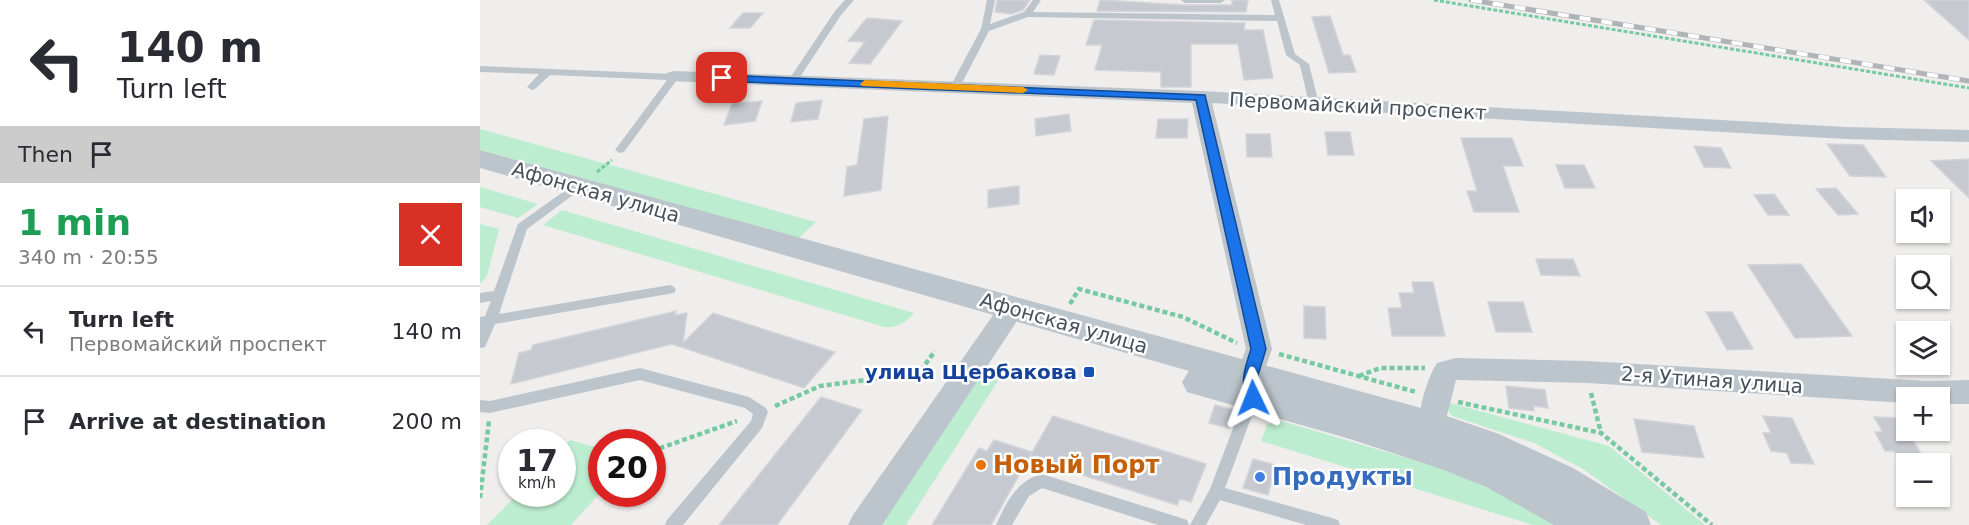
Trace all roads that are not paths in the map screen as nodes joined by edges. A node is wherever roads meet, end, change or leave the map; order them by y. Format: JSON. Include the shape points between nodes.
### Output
{"nodes":[{"id":1,"x":850,"y":0,"type":"edge"},
{"id":2,"x":991,"y":0,"type":"edge"},
{"id":3,"x":1037,"y":0,"type":"edge"},
{"id":4,"x":1185,"y":0,"type":"edge"},
{"id":5,"x":1221,"y":0,"type":"edge"},
{"id":6,"x":1275,"y":0,"type":"edge"},
{"id":7,"x":1027,"y":14,"type":"junction"},
{"id":8,"x":1280,"y":18,"type":"junction"},
{"id":9,"x":985,"y":29,"type":"junction"},
{"id":10,"x":480,"y":69,"type":"edge"},
{"id":11,"x":546,"y":73,"type":"junction"},
{"id":12,"x":674,"y":77,"type":"junction"},
{"id":13,"x":793,"y":81,"type":"junction"},
{"id":14,"x":532,"y":87,"type":"dead end"},
{"id":15,"x":955,"y":87,"type":"junction"},
{"id":16,"x":1201,"y":97,"type":"junction"},
{"id":17,"x":1314,"y":104,"type":"junction"},
{"id":18,"x":1969,"y":136,"type":"edge"},
{"id":19,"x":620,"y":150,"type":"road end"},
{"id":20,"x":480,"y":159,"type":"edge"},
{"id":21,"x":480,"y":174,"type":"edge"},
{"id":22,"x":570,"y":192,"type":"junction"},
{"id":23,"x":670,"y":290,"type":"dead end"},
{"id":24,"x":499,"y":295,"type":"junction"},
{"id":25,"x":480,"y":298,"type":"edge"},
{"id":26,"x":1006,"y":316,"type":"junction"},
{"id":27,"x":485,"y":322,"type":"edge"},
{"id":28,"x":480,"y":343,"type":"edge"},
{"id":29,"x":1254,"y":374,"type":"junction"},
{"id":30,"x":1969,"y":392,"type":"edge"},
{"id":31,"x":485,"y":406,"type":"edge"},
{"id":32,"x":1433,"y":424,"type":"junction"},
{"id":33,"x":1216,"y":492,"type":"junction"},
{"id":34,"x":673,"y":525,"type":"edge"},
{"id":35,"x":864,"y":525,"type":"edge"},
{"id":36,"x":1004,"y":525,"type":"edge"},
{"id":37,"x":1181,"y":525,"type":"edge"},
{"id":38,"x":1198,"y":525,"type":"edge"},
{"id":39,"x":1332,"y":525,"type":"edge"},
{"id":40,"x":1588,"y":525,"type":"edge"},
{"id":41,"x":1632,"y":525,"type":"edge"}],
"edges":[{"from":1,"to":13,"type":"lane"},
{"from":2,"to":9,"type":"lane"},
{"from":3,"to":7,"type":"lane"},
{"from":4,"to":5,"type":"lane"},
{"from":6,"to":8,"type":"lane"},
{"from":7,"to":8,"type":"lane"},
{"from":7,"to":9,"type":"lane"},
{"from":8,"to":17,"type":"lane","via":[[1291,55],[1304,64]]},
{"from":9,"to":15,"type":"lane"},
{"from":10,"to":11,"type":"lane"},
{"from":11,"to":12,"type":"lane"},
{"from":11,"to":14,"type":"lane"},
{"from":12,"to":13,"type":"street","name":"Первомайский проспект"},
{"from":12,"to":19,"type":"lane"},
{"from":13,"to":15,"type":"street","name":"Первомайский проспект"},
{"from":15,"to":16,"type":"street","name":"Первомайский проспект"},
{"from":16,"to":17,"type":"street","name":"Первомайский проспект"},
{"from":16,"to":29,"type":"street","via":[[1247,320]]},
{"from":17,"to":18,"type":"street","name":"Первомайский проспект"},
{"from":20,"to":22,"type":"street","name":"Афонская улица"},
{"from":21,"to":22,"type":"street","name":"Афонская улица"},
{"from":22,"to":24,"type":"lane","via":[[522,227]]},
{"from":22,"to":26,"type":"street","name":"Афонская улица"},
{"from":23,"to":27,"type":"lane"},
{"from":24,"to":25,"type":"lane"},
{"from":24,"to":27,"type":"lane"},
{"from":26,"to":29,"type":"street","name":"Афонская улица"},
{"from":26,"to":35,"type":"street"},
{"from":27,"to":28,"type":"lane"},
{"from":29,"to":32,"type":"street","name":"Афонская улица"},
{"from":29,"to":33,"type":"lane"},
{"from":30,"to":32,"type":"street","name":"2-я Утиная улица","via":[[1456,369],[1447,371],[1443,377]]},
{"from":31,"to":34,"type":"lane","via":[[640,374],[749,403],[761,412],[758,424]]},
{"from":32,"to":40,"type":"street","name":"Афонская улица"},
{"from":32,"to":41,"type":"street","name":"Афонская улица","via":[[1519,457]]},
{"from":33,"to":38,"type":"lane"},
{"from":33,"to":39,"type":"lane"},
{"from":36,"to":37,"type":"lane","via":[[1025,489],[1032,482],[1042,481]]}]}
